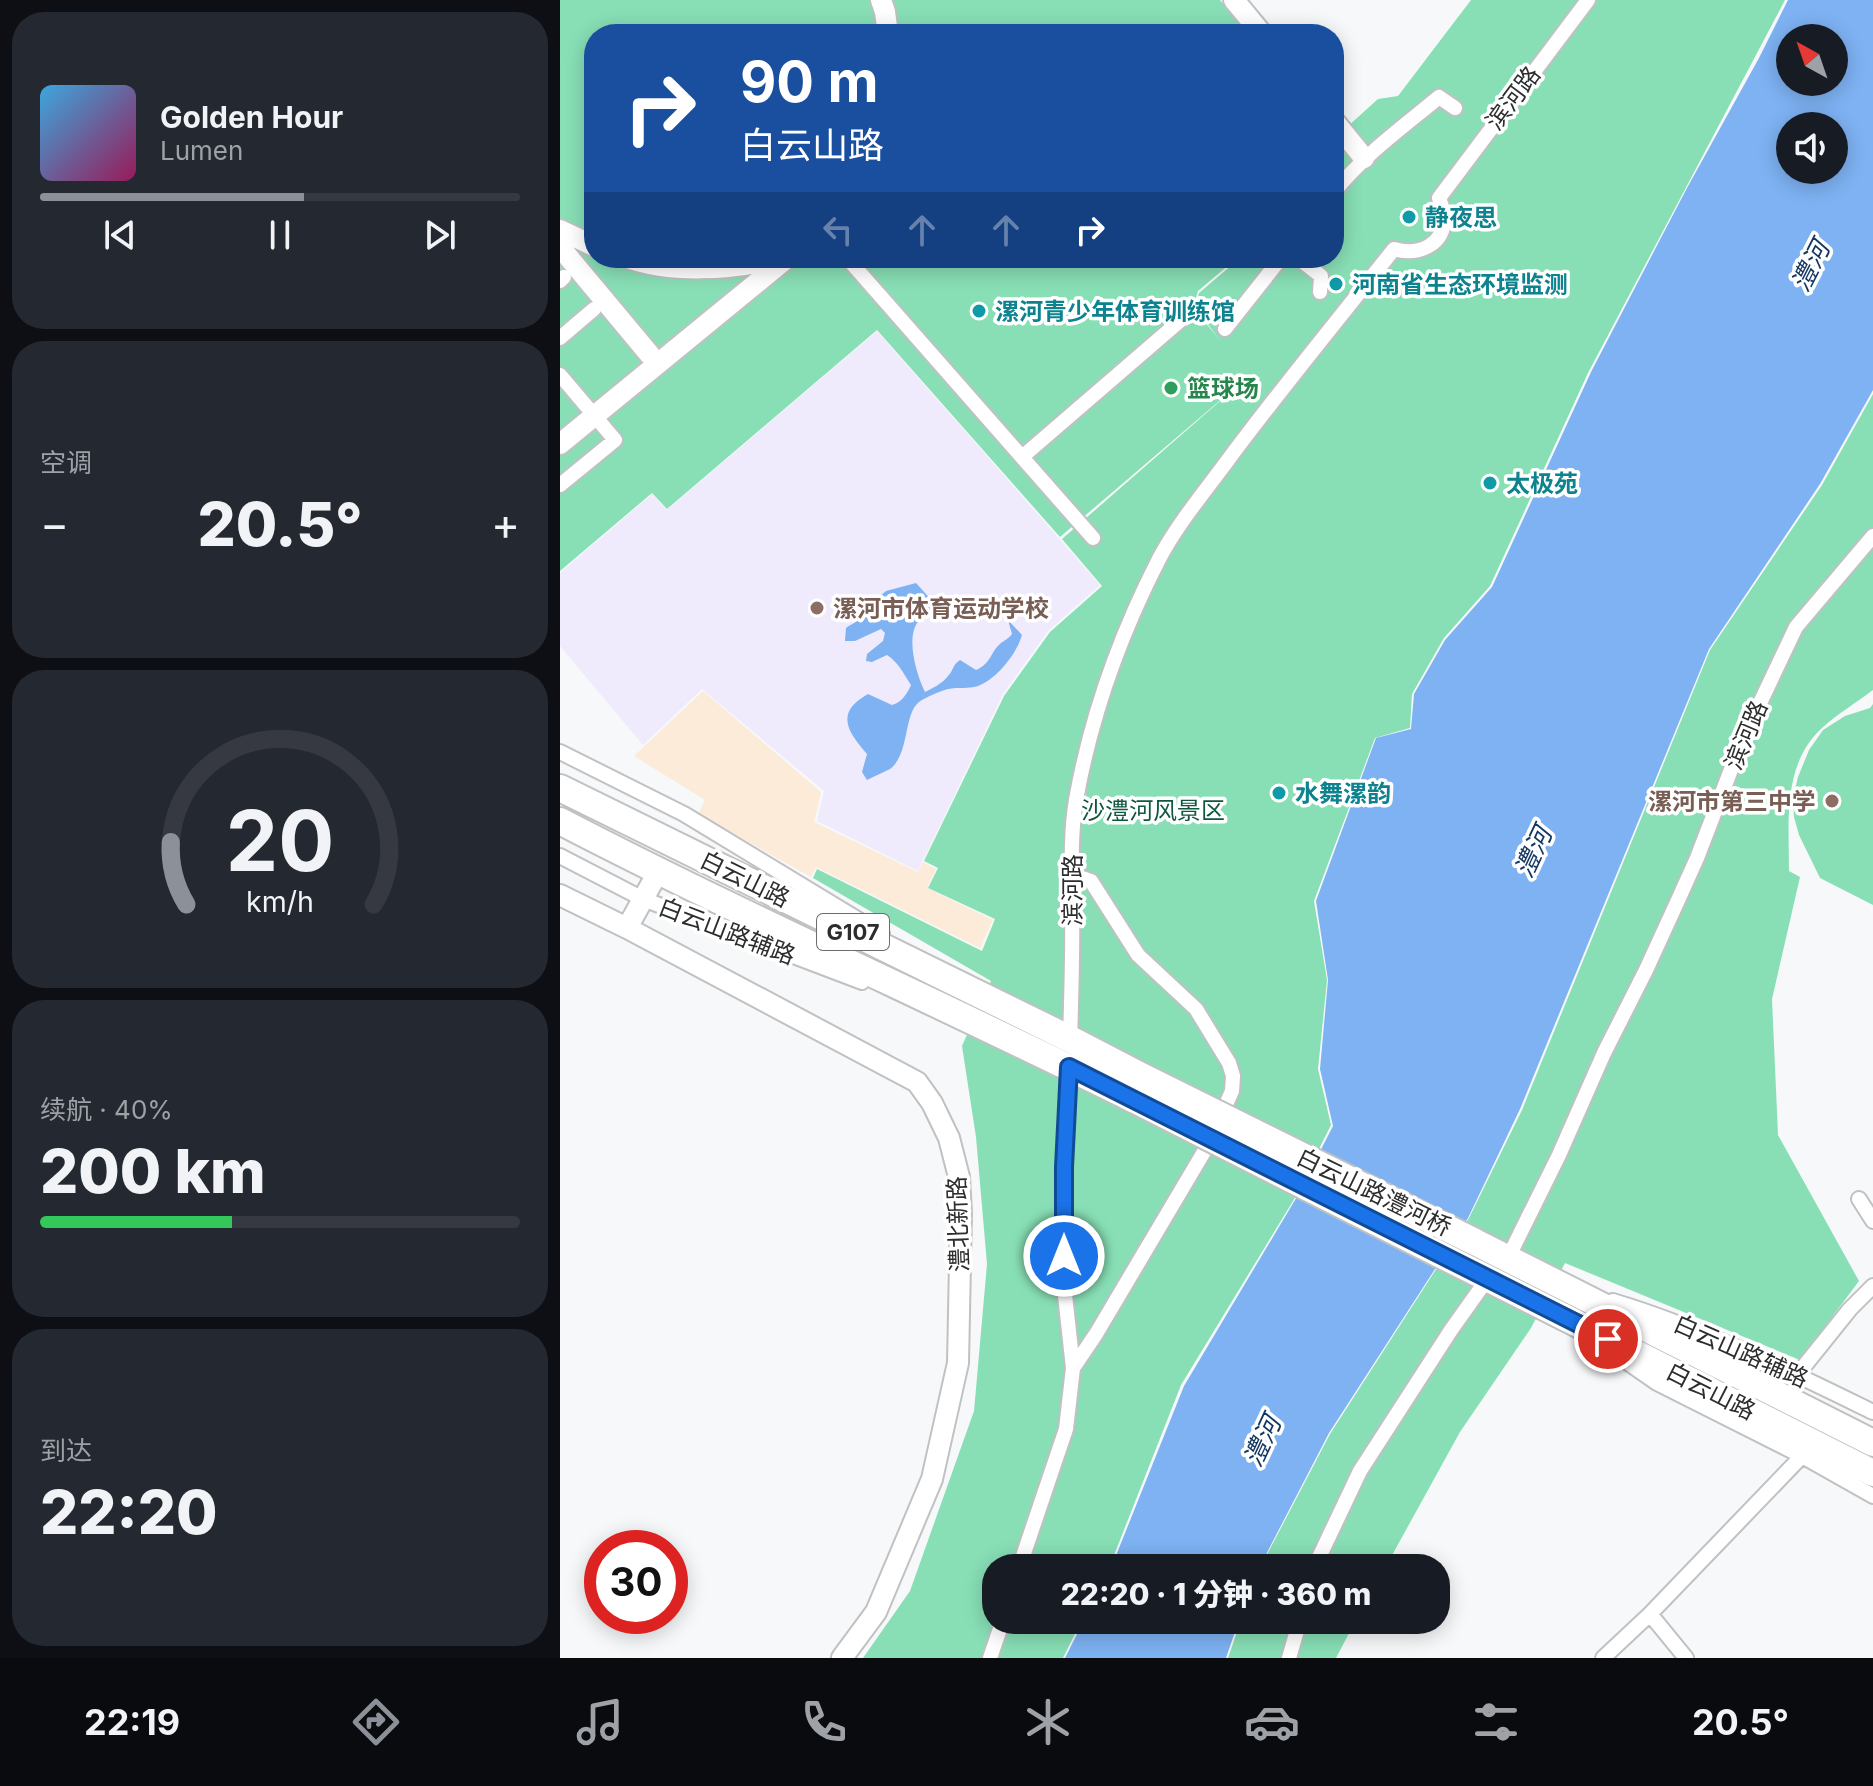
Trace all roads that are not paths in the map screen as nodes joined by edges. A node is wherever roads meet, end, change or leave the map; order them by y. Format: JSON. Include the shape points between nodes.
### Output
{"nodes":[{"id":1,"x":881,"y":0,"type":"edge"},
{"id":2,"x":891,"y":0,"type":"edge"},
{"id":3,"x":1234,"y":0,"type":"edge"},
{"id":4,"x":1588,"y":0,"type":"edge"},
{"id":5,"x":887,"y":24,"type":"edge"},
{"id":6,"x":896,"y":24,"type":"edge"},
{"id":7,"x":1254,"y":24,"type":"edge"},
{"id":8,"x":1455,"y":108,"type":"dead end"},
{"id":9,"x":1344,"y":133,"type":"edge"},
{"id":10,"x":1364,"y":158,"type":"junction"},
{"id":11,"x":1344,"y":180,"type":"edge"},
{"id":12,"x":560,"y":230,"type":"edge"},
{"id":13,"x":584,"y":241,"type":"edge"},
{"id":14,"x":560,"y":247,"type":"edge"},
{"id":15,"x":691,"y":268,"type":"edge"},
{"id":16,"x":712,"y":268,"type":"edge"},
{"id":17,"x":765,"y":268,"type":"edge"},
{"id":18,"x":766,"y":268,"type":"edge"},
{"id":19,"x":856,"y":268,"type":"edge"},
{"id":20,"x":1273,"y":268,"type":"edge"},
{"id":21,"x":1311,"y":268,"type":"edge"},
{"id":22,"x":1320,"y":292,"type":"dead end"},
{"id":23,"x":594,"y":309,"type":"dead end"},
{"id":24,"x":1189,"y":313,"type":"dead end"},
{"id":25,"x":1225,"y":329,"type":"dead end"},
{"id":26,"x":560,"y":338,"type":"edge"},
{"id":27,"x":650,"y":355,"type":"junction"},
{"id":28,"x":560,"y":375,"type":"edge"},
{"id":29,"x":591,"y":411,"type":"junction"},
{"id":30,"x":560,"y":430,"type":"edge"},
{"id":31,"x":560,"y":444,"type":"edge"},
{"id":32,"x":1022,"y":457,"type":"junction"},
{"id":33,"x":560,"y":485,"type":"edge"},
{"id":34,"x":1873,"y":536,"type":"edge"},
{"id":35,"x":1093,"y":538,"type":"dead end"},
{"id":36,"x":560,"y":752,"type":"edge"},
{"id":37,"x":560,"y":788,"type":"edge"},
{"id":38,"x":560,"y":821,"type":"edge"},
{"id":39,"x":560,"y":856,"type":"edge"},
{"id":40,"x":658,"y":872,"type":"junction"},
{"id":41,"x":1071,"y":874,"type":"junction"},
{"id":42,"x":560,"y":895,"type":"edge"},
{"id":43,"x":643,"y":899,"type":"junction"},
{"id":44,"x":627,"y":928,"type":"junction"},
{"id":45,"x":992,"y":1000,"type":"junction"},
{"id":46,"x":988,"y":1028,"type":"junction"},
{"id":47,"x":1070,"y":1039,"type":"junction"},
{"id":48,"x":1069,"y":1067,"type":"junction"},
{"id":49,"x":1140,"y":1089,"type":"junction"},
{"id":50,"x":1859,"y":1199,"type":"dead end"},
{"id":51,"x":1873,"y":1221,"type":"edge"},
{"id":52,"x":1473,"y":1241,"type":"joint"},
{"id":53,"x":1508,"y":1258,"type":"junction"},
{"id":54,"x":1463,"y":1266,"type":"joint"},
{"id":55,"x":1488,"y":1278,"type":"junction"},
{"id":56,"x":1559,"y":1284,"type":"junction"},
{"id":57,"x":1873,"y":1286,"type":"edge"},
{"id":58,"x":1555,"y":1312,"type":"junction"},
{"id":59,"x":1073,"y":1368,"type":"junction"},
{"id":60,"x":1797,"y":1375,"type":"junction"},
{"id":61,"x":1873,"y":1412,"type":"edge"},
{"id":62,"x":1873,"y":1443,"type":"edge"},
{"id":63,"x":1802,"y":1456,"type":"junction"},
{"id":64,"x":1873,"y":1473,"type":"edge"},
{"id":65,"x":1873,"y":1496,"type":"edge"},
{"id":66,"x":1024,"y":1554,"type":"edge"},
{"id":67,"x":1319,"y":1554,"type":"edge"},
{"id":68,"x":1650,"y":1614,"type":"junction"},
{"id":69,"x":998,"y":1634,"type":"edge"},
{"id":70,"x":1296,"y":1634,"type":"edge"},
{"id":71,"x":842,"y":1658,"type":"edge"},
{"id":72,"x":990,"y":1658,"type":"edge"},
{"id":73,"x":1289,"y":1658,"type":"edge"},
{"id":74,"x":1603,"y":1658,"type":"edge"},
{"id":75,"x":1686,"y":1658,"type":"edge"}],
"edges":[{"from":1,"to":5,"type":"street"},
{"from":2,"to":6,"type":"street"},
{"from":3,"to":7,"type":"street"},
{"from":4,"to":41,"type":"street","name":"滨河路","via":[[1439,198],[1445,220],[1436,241],[1417,252],[1394,249],[1251,428],[1160,557],[1108,674],[1093,727],[1077,798]]},
{"from":8,"to":10,"type":"street","via":[[1439,97]]},
{"from":9,"to":10,"type":"street"},
{"from":10,"to":11,"type":"street"},
{"from":12,"to":13,"type":"street"},
{"from":14,"to":27,"type":"street"},
{"from":15,"to":16,"type":"street"},
{"from":17,"to":27,"type":"street"},
{"from":18,"to":29,"type":"street"},
{"from":19,"to":32,"type":"street"},
{"from":20,"to":25,"type":"street"},
{"from":21,"to":22,"type":"street","via":[[1321,276]]},
{"from":23,"to":26,"type":"street"},
{"from":24,"to":32,"type":"street"},
{"from":27,"to":29,"type":"street"},
{"from":28,"to":29,"type":"street"},
{"from":29,"to":30,"type":"street"},
{"from":29,"to":31,"type":"street"},
{"from":29,"to":33,"type":"street","via":[[615,440]]},
{"from":32,"to":35,"type":"street"},
{"from":34,"to":53,"type":"street","name":"滨河路","via":[[1796,627],[1742,741],[1679,898]]},
{"from":36,"to":45,"type":"street","via":[[684,814]]},
{"from":37,"to":45,"type":"highway","name":"白云山路","number":"G107"},
{"from":38,"to":40,"type":"highway","name":"白云山路","number":"G107"},
{"from":39,"to":43,"type":"street","name":"白云山路辅路"},
{"from":40,"to":43,"type":"street"},
{"from":40,"to":46,"type":"highway","name":"白云山路","number":"G107"},
{"from":41,"to":47,"type":"street","name":"滨河路"},
{"from":41,"to":59,"type":"street","via":[[1091,881],[1138,955],[1196,1009],[1233,1076],[1232,1091],[1208,1145]]},
{"from":42,"to":44,"type":"street","name":"澧北新路"},
{"from":43,"to":44,"type":"street"},
{"from":43,"to":46,"type":"street","name":"白云山路辅路"},
{"from":44,"to":71,"type":"street","name":"澧北新路","via":[[917,1082],[949,1138],[961,1213],[958,1363],[932,1479],[876,1612]]},
{"from":45,"to":47,"type":"highway","name":"白云山路","number":"G107"},
{"from":46,"to":48,"type":"highway","name":"白云山路","number":"G107"},
{"from":47,"to":48,"type":"street","name":"滨河路"},
{"from":47,"to":49,"type":"highway","name":"白云山路","number":"G107"},
{"from":48,"to":49,"type":"highway","name":"白云山路","number":"G107"},
{"from":48,"to":59,"type":"street","name":"滨河路","via":[[1064,1286]]},
{"from":49,"to":52,"type":"highway","name":"白云山路澧河桥","number":"G107","bridge":true},
{"from":49,"to":54,"type":"highway","name":"白云山路澧河桥","number":"G107","bridge":true},
{"from":50,"to":51,"type":"street"},
{"from":52,"to":53,"type":"highway","name":"白云山路","number":"G107"},
{"from":53,"to":56,"type":"highway","name":"白云山路","number":"G107"},
{"from":54,"to":55,"type":"highway","name":"白云山路","number":"G107"},
{"from":55,"to":58,"type":"highway","name":"白云山路","number":"G107"},
{"from":55,"to":67,"type":"street","via":[[1360,1471]]},
{"from":56,"to":60,"type":"street","name":"白云山路辅路","via":[[1652,1313]]},
{"from":56,"to":62,"type":"highway","name":"白云山路","number":"G107"},
{"from":57,"to":60,"type":"street"},
{"from":58,"to":63,"type":"street","via":[[1657,1383]]},
{"from":58,"to":64,"type":"highway","name":"白云山路","number":"G107"},
{"from":59,"to":66,"type":"street","name":"滨河路","via":[[1066,1429]]},
{"from":60,"to":61,"type":"street","name":"白云山路辅路"},
{"from":63,"to":65,"type":"street"},
{"from":63,"to":68,"type":"street"},
{"from":68,"to":74,"type":"street"},
{"from":68,"to":75,"type":"street"},
{"from":69,"to":72,"type":"street"},
{"from":70,"to":73,"type":"street"}]}
